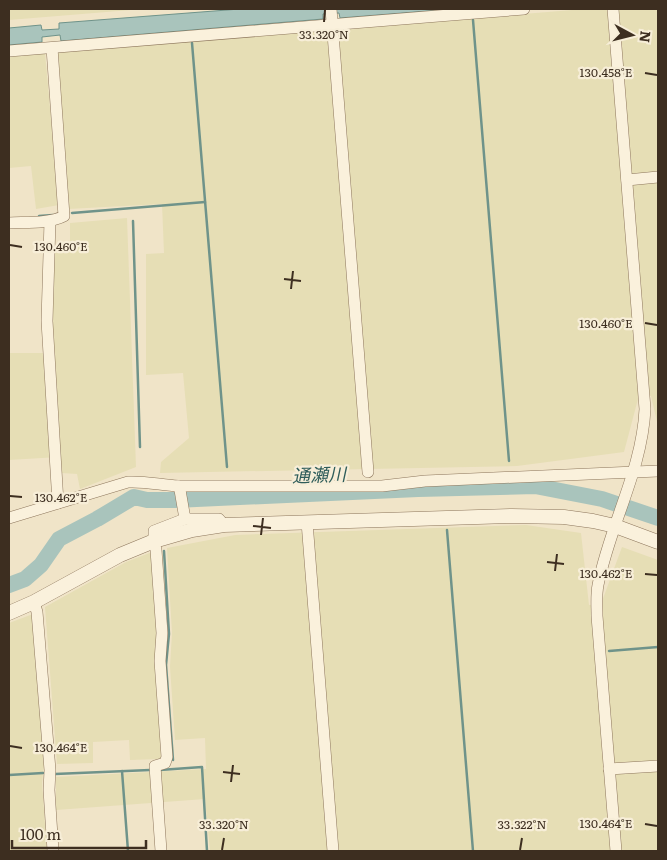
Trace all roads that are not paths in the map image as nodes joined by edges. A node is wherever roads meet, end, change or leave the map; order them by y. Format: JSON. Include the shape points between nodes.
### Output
{"nodes":[{"id":1,"x":524,"y":9,"type":"edge"},
{"id":2,"x":613,"y":9,"type":"edge"},
{"id":3,"x":332,"y":16,"type":"edge"},
{"id":4,"x":52,"y":48,"type":"junction"},
{"id":5,"x":9,"y":51,"type":"edge"},
{"id":6,"x":658,"y":177,"type":"edge"},
{"id":7,"x":627,"y":180,"type":"junction"},
{"id":8,"x":50,"y":221,"type":"junction"},
{"id":9,"x":9,"y":223,"type":"edge"},
{"id":10,"x":658,"y":471,"type":"edge"},
{"id":11,"x":368,"y":472,"type":"dead end"},
{"id":12,"x":634,"y":473,"type":"junction"},
{"id":13,"x":178,"y":488,"type":"junction"},
{"id":14,"x":58,"y":503,"type":"junction"},
{"id":15,"x":185,"y":517,"type":"junction"},
{"id":16,"x":9,"y":518,"type":"edge"},
{"id":17,"x":307,"y":522,"type":"junction"},
{"id":18,"x":616,"y":522,"type":"junction"},
{"id":19,"x":224,"y":525,"type":"junction"},
{"id":20,"x":154,"y":541,"type":"junction"},
{"id":21,"x":658,"y":542,"type":"edge"},
{"id":22,"x":34,"y":602,"type":"junction"},
{"id":23,"x":9,"y":612,"type":"edge"},
{"id":24,"x":658,"y":766,"type":"edge"},
{"id":25,"x":609,"y":769,"type":"junction"},
{"id":26,"x":53,"y":851,"type":"edge"},
{"id":27,"x":161,"y":851,"type":"edge"},
{"id":28,"x":333,"y":851,"type":"edge"},
{"id":29,"x":616,"y":851,"type":"edge"}],
"edges":[{"from":1,"to":3,"type":"street"},
{"from":2,"to":7,"type":"street"},
{"from":3,"to":4,"type":"street"},
{"from":3,"to":11,"type":"street"},
{"from":4,"to":5,"type":"street"},
{"from":4,"to":8,"type":"street","via":[[64,216]]},
{"from":6,"to":7,"type":"street"},
{"from":7,"to":12,"type":"street","via":[[645,409]]},
{"from":8,"to":9,"type":"street"},
{"from":8,"to":14,"type":"street","via":[[47,321]]},
{"from":10,"to":12,"type":"street"},
{"from":12,"to":13,"type":"street","via":[[425,481],[382,486]]},
{"from":12,"to":18,"type":"street"},
{"from":13,"to":14,"type":"street","via":[[128,482]]},
{"from":13,"to":15,"type":"street"},
{"from":14,"to":16,"type":"street"},
{"from":15,"to":19,"type":"street","via":[[219,519]]},
{"from":15,"to":20,"type":"street","via":[[154,530]]},
{"from":17,"to":18,"type":"street","via":[[532,516]]},
{"from":17,"to":19,"type":"street"},
{"from":17,"to":28,"type":"street"},
{"from":18,"to":21,"type":"street"},
{"from":18,"to":25,"type":"street","via":[[598,587],[597,616]]},
{"from":19,"to":20,"type":"street"},
{"from":20,"to":22,"type":"street","via":[[120,555]]},
{"from":20,"to":27,"type":"street","via":[[162,633],[160,661],[166,756],[165,763],[155,766]]},
{"from":22,"to":23,"type":"street"},
{"from":22,"to":26,"type":"street","via":[[50,770]]},
{"from":24,"to":25,"type":"street"},
{"from":25,"to":29,"type":"street"}]}
